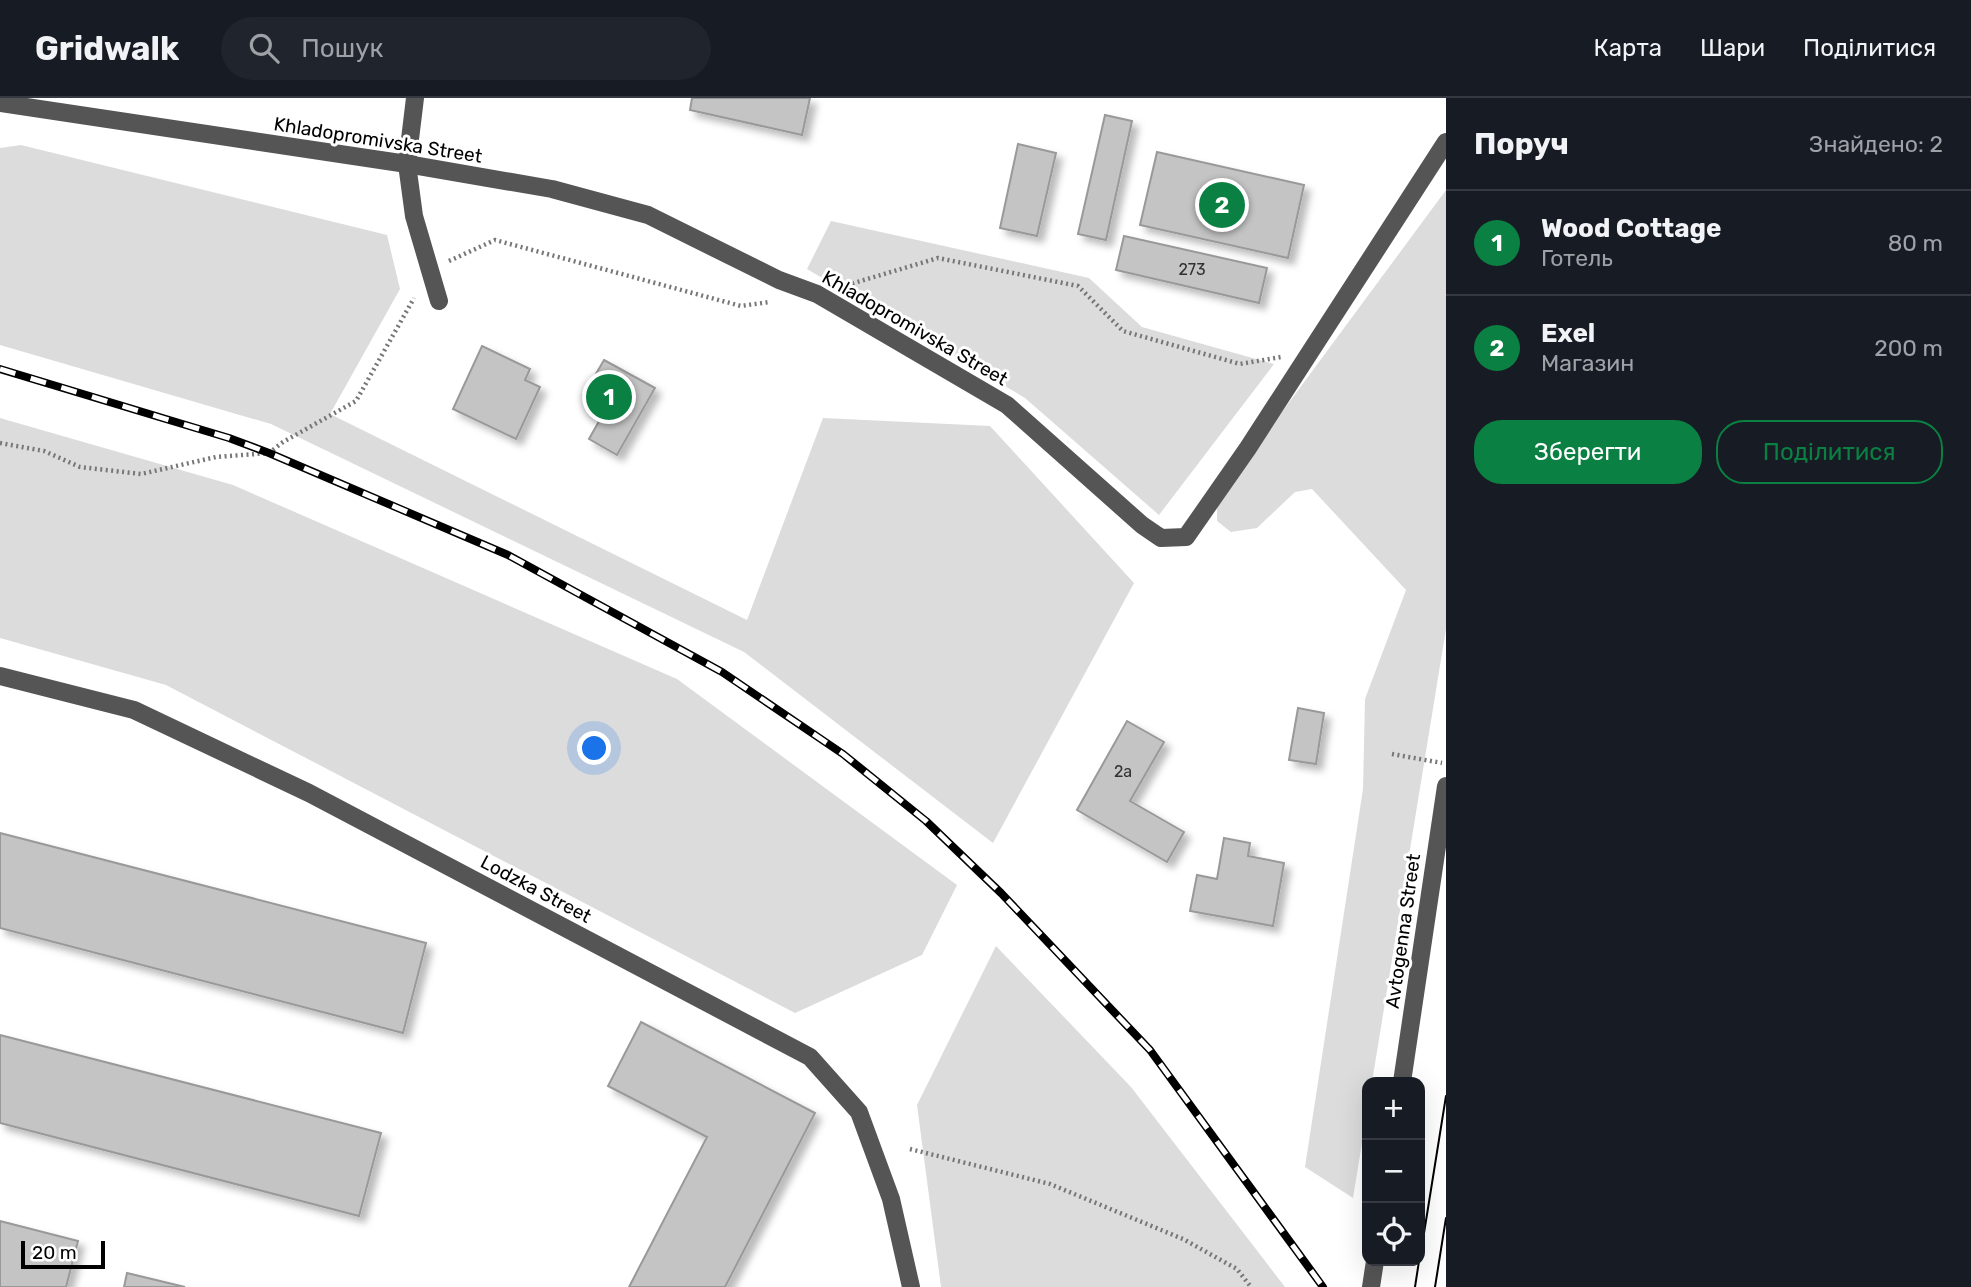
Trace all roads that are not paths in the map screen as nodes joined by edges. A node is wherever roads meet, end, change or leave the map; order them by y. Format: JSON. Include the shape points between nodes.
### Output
{"nodes":[{"id":1,"x":415,"y":98,"type":"edge"},
{"id":2,"x":0,"y":103,"type":"edge"},
{"id":3,"x":1446,"y":143,"type":"edge"},
{"id":4,"x":407,"y":164,"type":"junction"},
{"id":5,"x":439,"y":301,"type":"dead end"},
{"id":6,"x":0,"y":676,"type":"edge"},
{"id":7,"x":1446,"y":786,"type":"edge"},
{"id":8,"x":1403,"y":1077,"type":"edge"},
{"id":9,"x":1374,"y":1266,"type":"edge"},
{"id":10,"x":911,"y":1287,"type":"edge"},
{"id":11,"x":1371,"y":1287,"type":"edge"}],
"edges":[{"from":1,"to":4,"type":"street"},
{"from":2,"to":4,"type":"street","name":"Khladopromivska Street"},
{"from":3,"to":4,"type":"street","name":"Khladopromivska Street","via":[[1186,537],[1161,538],[1007,405],[817,294],[648,215],[552,190]]},
{"from":4,"to":5,"type":"street","via":[[414,215]]},
{"from":6,"to":10,"type":"street","name":"Lodzka Street","via":[[134,710],[309,793],[810,1057],[859,1112],[891,1199]]},
{"from":7,"to":8,"type":"street","name":"Avtogenna Street"},
{"from":9,"to":11,"type":"street"}]}
